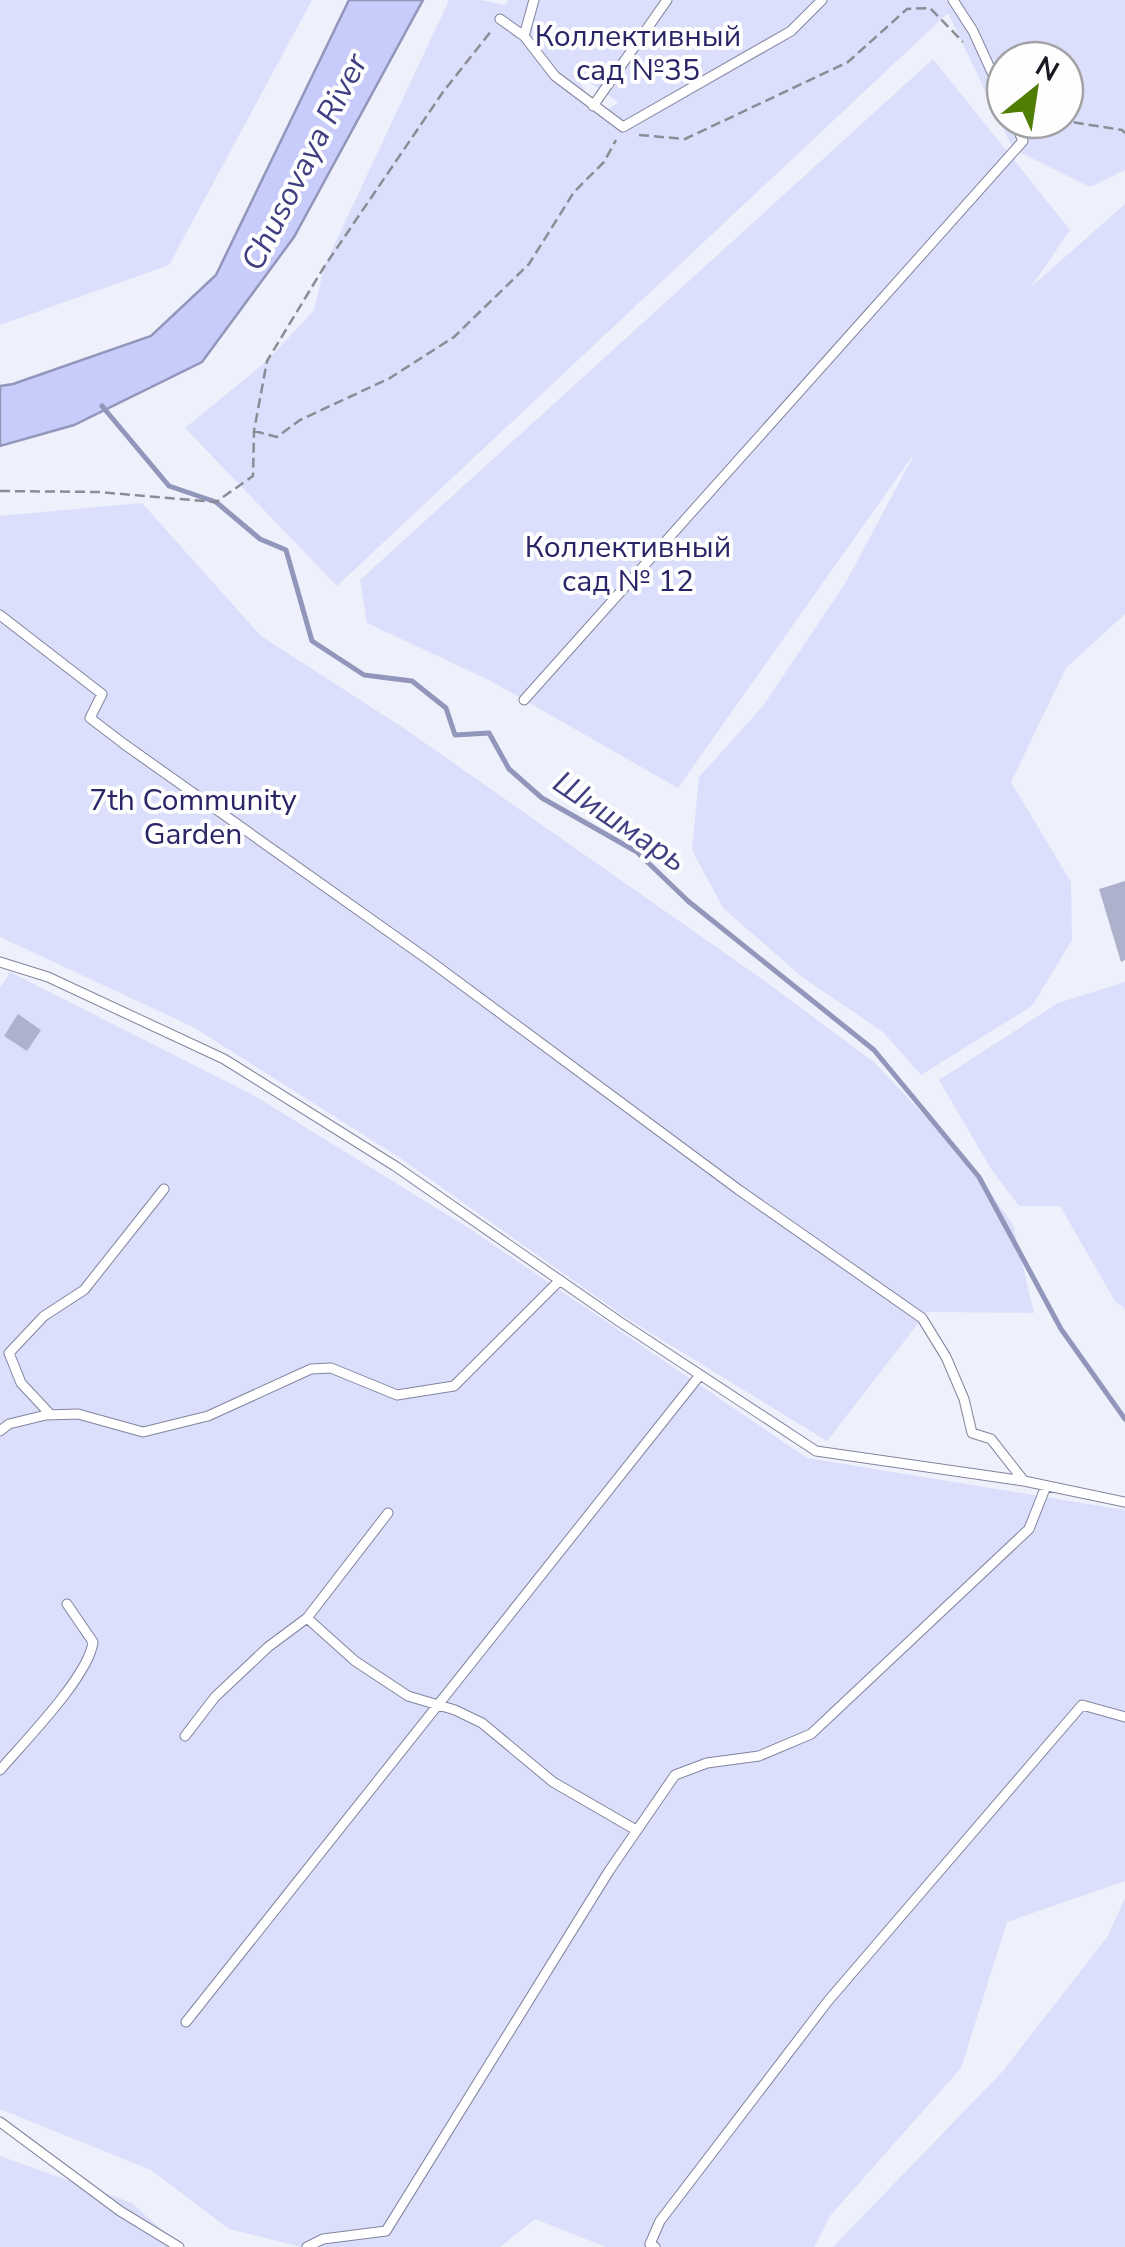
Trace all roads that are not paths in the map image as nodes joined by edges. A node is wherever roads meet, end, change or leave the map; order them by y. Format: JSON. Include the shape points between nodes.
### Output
{"nodes":[{"id":1,"x":534,"y":0,"type":"edge"},
{"id":2,"x":667,"y":0,"type":"edge"},
{"id":3,"x":822,"y":0,"type":"edge"},
{"id":4,"x":953,"y":0,"type":"edge"},
{"id":5,"x":500,"y":19,"type":"road end"},
{"id":6,"x":524,"y":36,"type":"junction"},
{"id":7,"x":985,"y":57,"type":"edge"},
{"id":8,"x":592,"y":106,"type":"junction"},
{"id":9,"x":1023,"y":140,"type":"edge"},
{"id":10,"x":0,"y":616,"type":"edge"},
{"id":11,"x":524,"y":700,"type":"dead end"},
{"id":12,"x":0,"y":962,"type":"edge"},
{"id":13,"x":164,"y":1189,"type":"dead end"},
{"id":14,"x":560,"y":1280,"type":"junction"},
{"id":15,"x":700,"y":1374,"type":"junction"},
{"id":16,"x":50,"y":1414,"type":"junction"},
{"id":17,"x":0,"y":1431,"type":"edge"},
{"id":18,"x":1024,"y":1481,"type":"junction"},
{"id":19,"x":1046,"y":1486,"type":"junction"},
{"id":20,"x":1125,"y":1502,"type":"edge"},
{"id":21,"x":388,"y":1513,"type":"dead end"},
{"id":22,"x":67,"y":1604,"type":"dead end"},
{"id":23,"x":307,"y":1618,"type":"junction"},
{"id":24,"x":437,"y":1707,"type":"junction"},
{"id":25,"x":1125,"y":1717,"type":"edge"},
{"id":26,"x":184,"y":1736,"type":"dead end"},
{"id":27,"x":0,"y":1770,"type":"edge"},
{"id":28,"x":636,"y":1830,"type":"junction"},
{"id":29,"x":186,"y":2022,"type":"dead end"},
{"id":30,"x":0,"y":2122,"type":"edge"},
{"id":31,"x":179,"y":2247,"type":"edge"},
{"id":32,"x":307,"y":2247,"type":"edge"},
{"id":33,"x":655,"y":2247,"type":"edge"}],
"edges":[{"from":1,"to":6,"type":"lane"},
{"from":2,"to":8,"type":"lane"},
{"from":3,"to":8,"type":"lane","via":[[791,31],[623,127]]},
{"from":4,"to":7,"type":"lane"},
{"from":5,"to":6,"type":"lane"},
{"from":6,"to":8,"type":"lane","via":[[555,76]]},
{"from":9,"to":11,"type":"lane"},
{"from":10,"to":18,"type":"lane","via":[[102,694],[90,718],[124,744],[922,1318],[946,1357],[972,1433],[991,1439]]},
{"from":12,"to":14,"type":"lane","via":[[48,977],[224,1059]]},
{"from":13,"to":16,"type":"lane","via":[[84,1290],[44,1316],[9,1354],[21,1382]]},
{"from":14,"to":15,"type":"lane"},
{"from":14,"to":16,"type":"lane","via":[[454,1386],[398,1394],[331,1368],[311,1369],[208,1416],[143,1432],[78,1414]]},
{"from":15,"to":18,"type":"lane","via":[[816,1451]]},
{"from":15,"to":24,"type":"lane"},
{"from":16,"to":17,"type":"lane"},
{"from":18,"to":19,"type":"lane"},
{"from":19,"to":20,"type":"lane"},
{"from":19,"to":28,"type":"lane","via":[[1029,1530],[811,1734],[759,1756],[675,1775]]},
{"from":21,"to":23,"type":"lane"},
{"from":22,"to":27,"type":"lane","via":[[93,1642],[90,1655]]},
{"from":23,"to":24,"type":"lane","via":[[355,1661]]},
{"from":23,"to":26,"type":"lane","via":[[268,1647]]},
{"from":24,"to":28,"type":"lane","via":[[482,1723],[553,1782]]},
{"from":24,"to":29,"type":"lane"},
{"from":25,"to":33,"type":"lane","via":[[1082,1705],[828,2001],[660,2221],[651,2236]]},
{"from":28,"to":32,"type":"lane","via":[[386,2232]]},
{"from":30,"to":31,"type":"lane"}]}
